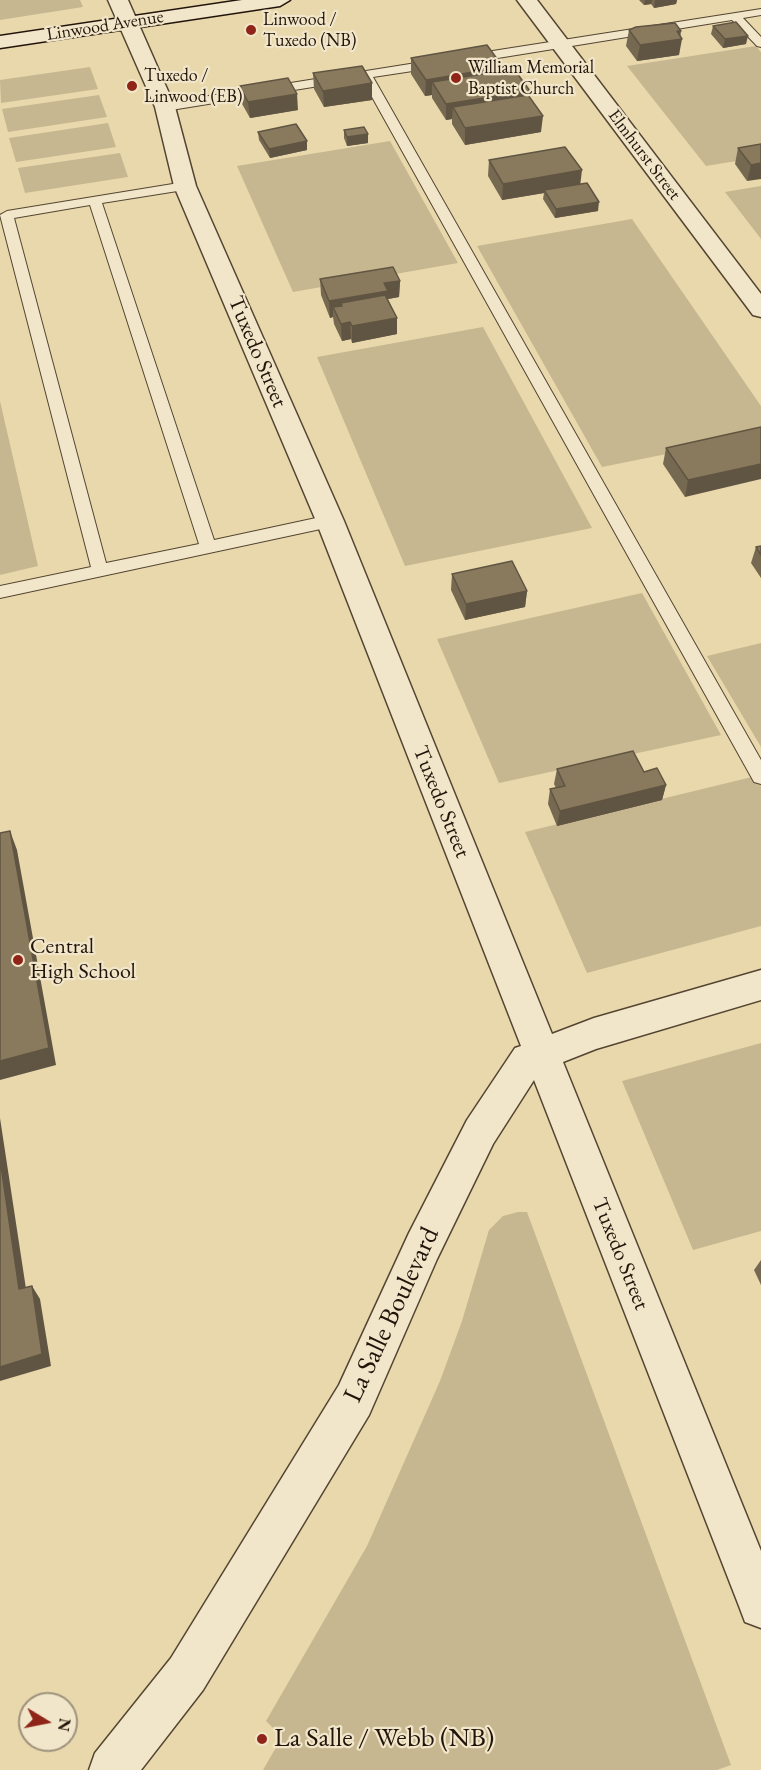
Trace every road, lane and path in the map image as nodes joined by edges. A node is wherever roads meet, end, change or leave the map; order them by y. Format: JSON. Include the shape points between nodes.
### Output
{"nodes":[{"id":1,"x":280,"y":0,"type":"edge"},
{"id":2,"x":527,"y":0,"type":"edge"},
{"id":3,"x":123,"y":11,"type":"edge"},
{"id":4,"x":761,"y":12,"type":"edge"},
{"id":5,"x":735,"y":16,"type":"junction"},
{"id":6,"x":0,"y":42,"type":"edge"},
{"id":7,"x":561,"y":44,"type":"junction"},
{"id":8,"x":761,"y":44,"type":"edge"},
{"id":9,"x":366,"y":75,"type":"junction"},
{"id":10,"x":165,"y":107,"type":"junction"},
{"id":11,"x":184,"y":186,"type":"junction"},
{"id":12,"x":95,"y":201,"type":"junction"},
{"id":13,"x":761,"y":310,"type":"edge"},
{"id":14,"x":330,"y":521,"type":"junction"},
{"id":15,"x":208,"y":547,"type":"junction"},
{"id":16,"x":100,"y":571,"type":"junction"},
{"id":17,"x":0,"y":592,"type":"edge"},
{"id":18,"x":761,"y":777,"type":"edge"},
{"id":19,"x":761,"y":985,"type":"edge"},
{"id":20,"x":541,"y":1053,"type":"junction"},
{"id":21,"x":761,"y":1606,"type":"edge"},
{"id":22,"x":112,"y":1770,"type":"edge"}],
"edges":[{"from":1,"to":3,"type":"street","name":"Linwood Avenue"},
{"from":2,"to":7,"type":"street","name":"Elmhurst Street"},
{"from":3,"to":6,"type":"street","name":"Linwood Avenue"},
{"from":3,"to":10,"type":"street","name":"Tuxedo Street"},
{"from":4,"to":5,"type":"lane"},
{"from":5,"to":7,"type":"lane"},
{"from":5,"to":8,"type":"lane"},
{"from":7,"to":9,"type":"lane"},
{"from":7,"to":13,"type":"street","name":"Elmhurst Street"},
{"from":9,"to":10,"type":"lane"},
{"from":9,"to":18,"type":"lane"},
{"from":10,"to":11,"type":"street","name":"Tuxedo Street"},
{"from":11,"to":12,"type":"lane"},
{"from":11,"to":14,"type":"street","name":"Tuxedo Street"},
{"from":12,"to":15,"type":"lane"},
{"from":12,"to":16,"type":"lane","via":[[7,215]]},
{"from":14,"to":15,"type":"lane"},
{"from":14,"to":20,"type":"street","name":"Tuxedo Street"},
{"from":15,"to":16,"type":"lane"},
{"from":16,"to":17,"type":"lane"},
{"from":19,"to":20,"type":"street","name":"La Salle Boulevard"},
{"from":20,"to":21,"type":"street","name":"Tuxedo Street"},
{"from":20,"to":22,"type":"street","name":"La Salle Boulevard","via":[[528,1059],[480,1132],[423,1246],[354,1400],[187,1674]]}]}
